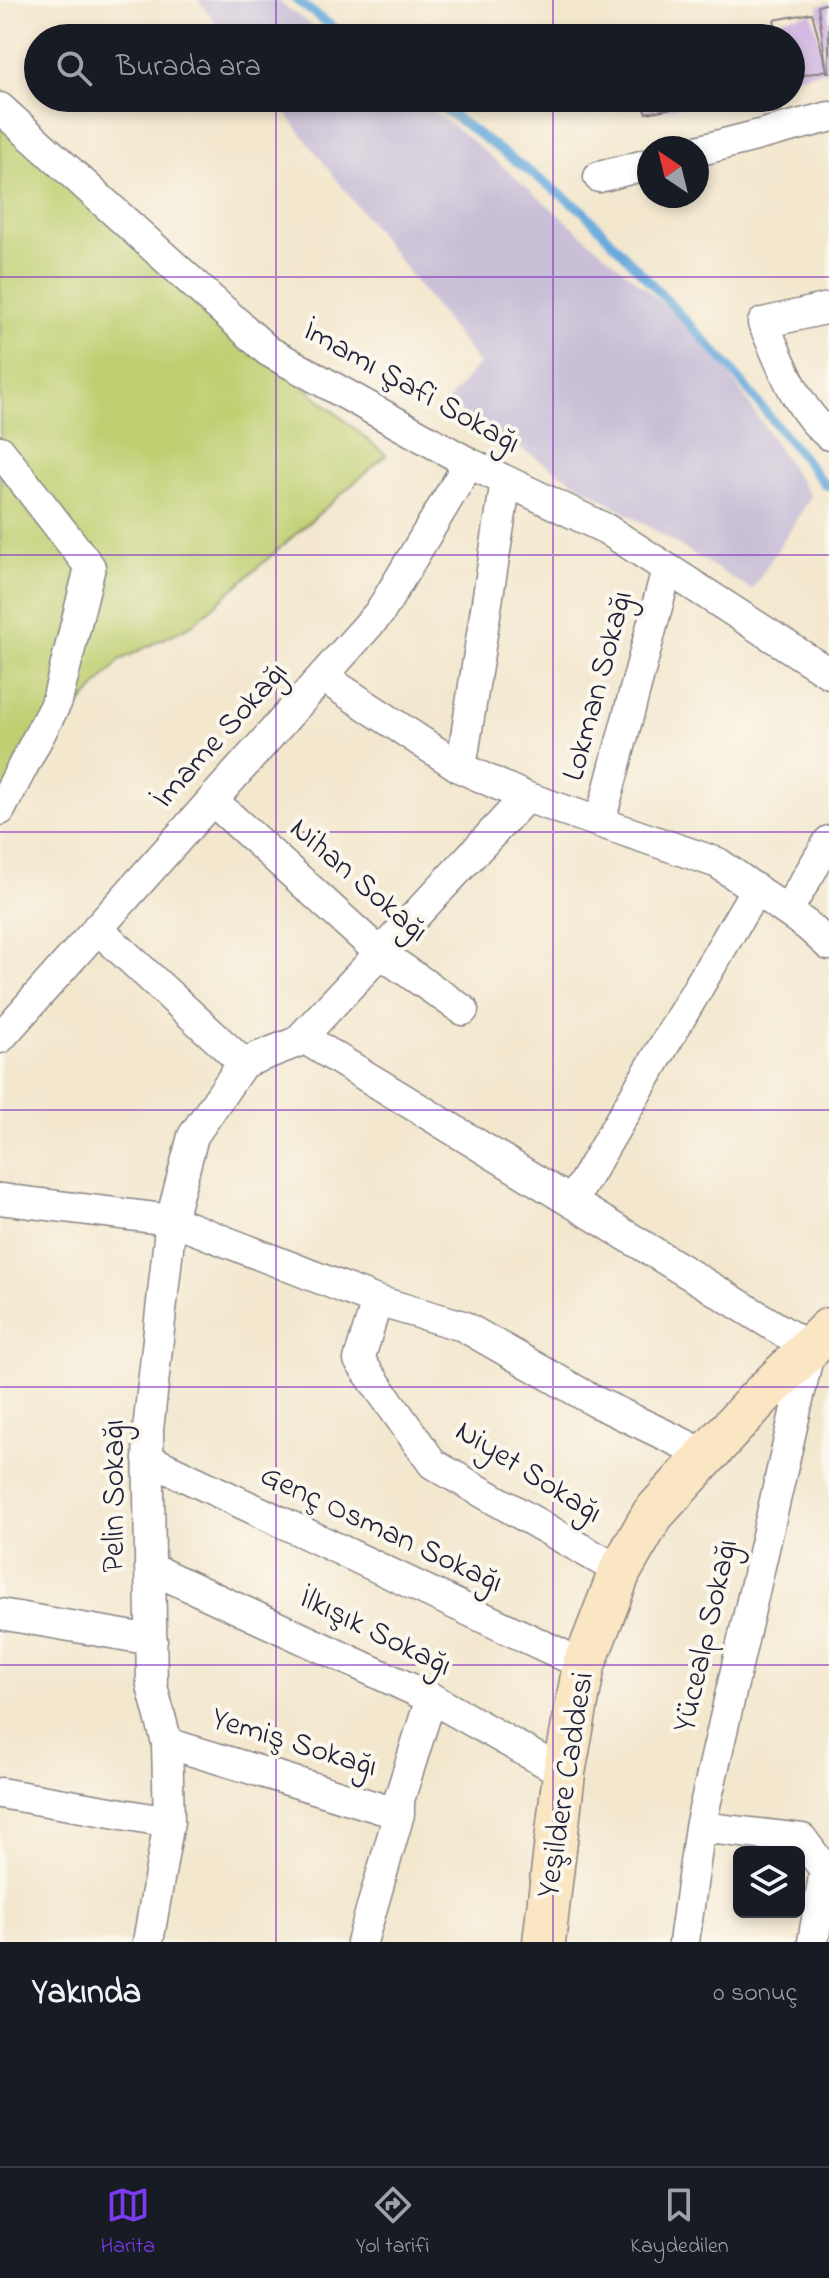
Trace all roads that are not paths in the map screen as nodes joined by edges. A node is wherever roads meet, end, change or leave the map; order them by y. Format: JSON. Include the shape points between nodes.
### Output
{"nodes":[{"id":1,"x":0,"y":108,"type":"edge"},
{"id":2,"x":829,"y":117,"type":"edge"},
{"id":3,"x":709,"y":148,"type":"edge"},
{"id":4,"x":637,"y":167,"type":"edge"},
{"id":5,"x":599,"y":177,"type":"dead end"},
{"id":6,"x":829,"y":308,"type":"edge"},
{"id":7,"x":829,"y":435,"type":"edge"},
{"id":8,"x":0,"y":451,"type":"edge"},
{"id":9,"x":469,"y":463,"type":"junction"},
{"id":10,"x":506,"y":481,"type":"junction"},
{"id":11,"x":667,"y":569,"type":"junction"},
{"id":12,"x":829,"y":673,"type":"edge"},
{"id":13,"x":323,"y":677,"type":"junction"},
{"id":14,"x":461,"y":768,"type":"junction"},
{"id":15,"x":526,"y":797,"type":"junction"},
{"id":16,"x":212,"y":800,"type":"junction"},
{"id":17,"x":0,"y":810,"type":"edge"},
{"id":18,"x":600,"y":822,"type":"junction"},
{"id":19,"x":829,"y":841,"type":"edge"},
{"id":20,"x":756,"y":889,"type":"junction"},
{"id":21,"x":787,"y":911,"type":"junction"},
{"id":22,"x":97,"y":928,"type":"junction"},
{"id":23,"x":829,"y":945,"type":"edge"},
{"id":24,"x":380,"y":953,"type":"junction"},
{"id":25,"x":463,"y":1010,"type":"dead end"},
{"id":26,"x":302,"y":1037,"type":"junction"},
{"id":27,"x":0,"y":1038,"type":"edge"},
{"id":28,"x":243,"y":1063,"type":"junction"},
{"id":29,"x":0,"y":1199,"type":"edge"},
{"id":30,"x":572,"y":1202,"type":"junction"},
{"id":31,"x":171,"y":1220,"type":"junction"},
{"id":32,"x":377,"y":1301,"type":"junction"},
{"id":33,"x":820,"y":1338,"type":"edge"},
{"id":34,"x":707,"y":1455,"type":"junction"},
{"id":35,"x":148,"y":1459,"type":"junction"},
{"id":36,"x":150,"y":1568,"type":"junction"},
{"id":37,"x":620,"y":1571,"type":"junction"},
{"id":38,"x":0,"y":1614,"type":"edge"},
{"id":39,"x":152,"y":1640,"type":"junction"},
{"id":40,"x":584,"y":1665,"type":"junction"},
{"id":41,"x":431,"y":1698,"type":"junction"},
{"id":42,"x":167,"y":1743,"type":"junction"},
{"id":43,"x":564,"y":1773,"type":"junction"},
{"id":44,"x":0,"y":1793,"type":"edge"},
{"id":45,"x":399,"y":1814,"type":"junction"},
{"id":46,"x":169,"y":1822,"type":"junction"},
{"id":47,"x":700,"y":1827,"type":"junction"},
{"id":48,"x":148,"y":1942,"type":"edge"},
{"id":49,"x":362,"y":1942,"type":"edge"},
{"id":50,"x":544,"y":1942,"type":"edge"},
{"id":51,"x":684,"y":1942,"type":"edge"},
{"id":52,"x":813,"y":1942,"type":"edge"}],
"edges":[{"from":1,"to":9,"type":"street","name":"İmamı Şafi Sokağı","via":[[268,351]]},
{"from":2,"to":3,"type":"street"},
{"from":4,"to":5,"type":"street"},
{"from":6,"to":7,"type":"street","via":[[763,323],[794,391]]},
{"from":8,"to":17,"type":"street","via":[[90,567],[57,701]]},
{"from":9,"to":10,"type":"street","name":"İmamı Şafi Sokağı"},
{"from":9,"to":13,"type":"street","name":"İmame Sokağı","via":[[380,612]]},
{"from":10,"to":11,"type":"street","name":"İmamı Şafi Sokağı","via":[[606,529]]},
{"from":10,"to":14,"type":"street"},
{"from":11,"to":12,"type":"street","name":"İmamı Şafi Sokağı"},
{"from":11,"to":18,"type":"street","name":"Lokman Sokağı"},
{"from":13,"to":14,"type":"street"},
{"from":13,"to":16,"type":"street","name":"İmame Sokağı"},
{"from":14,"to":15,"type":"street"},
{"from":15,"to":18,"type":"street"},
{"from":15,"to":24,"type":"street"},
{"from":16,"to":22,"type":"street","name":"İmame Sokağı"},
{"from":16,"to":24,"type":"street","name":"Nihan Sokağı"},
{"from":18,"to":20,"type":"street","via":[[718,863]]},
{"from":19,"to":21,"type":"street"},
{"from":20,"to":21,"type":"street"},
{"from":20,"to":30,"type":"street"},
{"from":21,"to":23,"type":"street"},
{"from":22,"to":27,"type":"street","name":"İmame Sokağı"},
{"from":22,"to":28,"type":"street"},
{"from":24,"to":25,"type":"street","name":"Nihan Sokağı"},
{"from":24,"to":26,"type":"street"},
{"from":26,"to":28,"type":"street"},
{"from":26,"to":30,"type":"street"},
{"from":28,"to":31,"type":"street","name":"Pelin Sokağı","via":[[193,1136]]},
{"from":29,"to":31,"type":"street"},
{"from":30,"to":33,"type":"street"},
{"from":31,"to":32,"type":"street"},
{"from":31,"to":35,"type":"street","name":"Pelin Sokağı"},
{"from":32,"to":34,"type":"street","via":[[463,1326],[596,1402]]},
{"from":32,"to":37,"type":"street","name":"Niyet Sokağı","via":[[359,1360],[433,1464]]},
{"from":33,"to":34,"type":"street","name":"Yeşildere Caddesi"},
{"from":33,"to":47,"type":"street","name":"Yücealp Sokağı"},
{"from":34,"to":37,"type":"street","name":"Yeşildere Caddesi","via":[[653,1514]]},
{"from":35,"to":36,"type":"street","name":"Pelin Sokağı"},
{"from":35,"to":40,"type":"street","name":"Genç Osman Sokağı"},
{"from":36,"to":39,"type":"street","name":"Pelin Sokağı"},
{"from":36,"to":41,"type":"street","name":"İlkışık Sokağı"},
{"from":37,"to":40,"type":"street","name":"Yeşildere Caddesi"},
{"from":38,"to":39,"type":"street"},
{"from":39,"to":42,"type":"street","name":"Pelin Sokağı","via":[[152,1686]]},
{"from":40,"to":43,"type":"street","name":"Yeşildere Caddesi"},
{"from":41,"to":43,"type":"street","name":"İlkışık Sokağı"},
{"from":41,"to":45,"type":"street"},
{"from":42,"to":45,"type":"street","name":"Yemiş Sokağı"},
{"from":42,"to":46,"type":"street","name":"Pelin Sokağı"},
{"from":43,"to":50,"type":"street","name":"Yeşildere Caddesi"},
{"from":44,"to":46,"type":"street"},
{"from":45,"to":49,"type":"street"},
{"from":46,"to":48,"type":"street","name":"Pelin Sokağı"},
{"from":47,"to":51,"type":"street","name":"Yücealp Sokağı"},
{"from":47,"to":52,"type":"street","via":[[802,1839],[825,1870]]}]}
